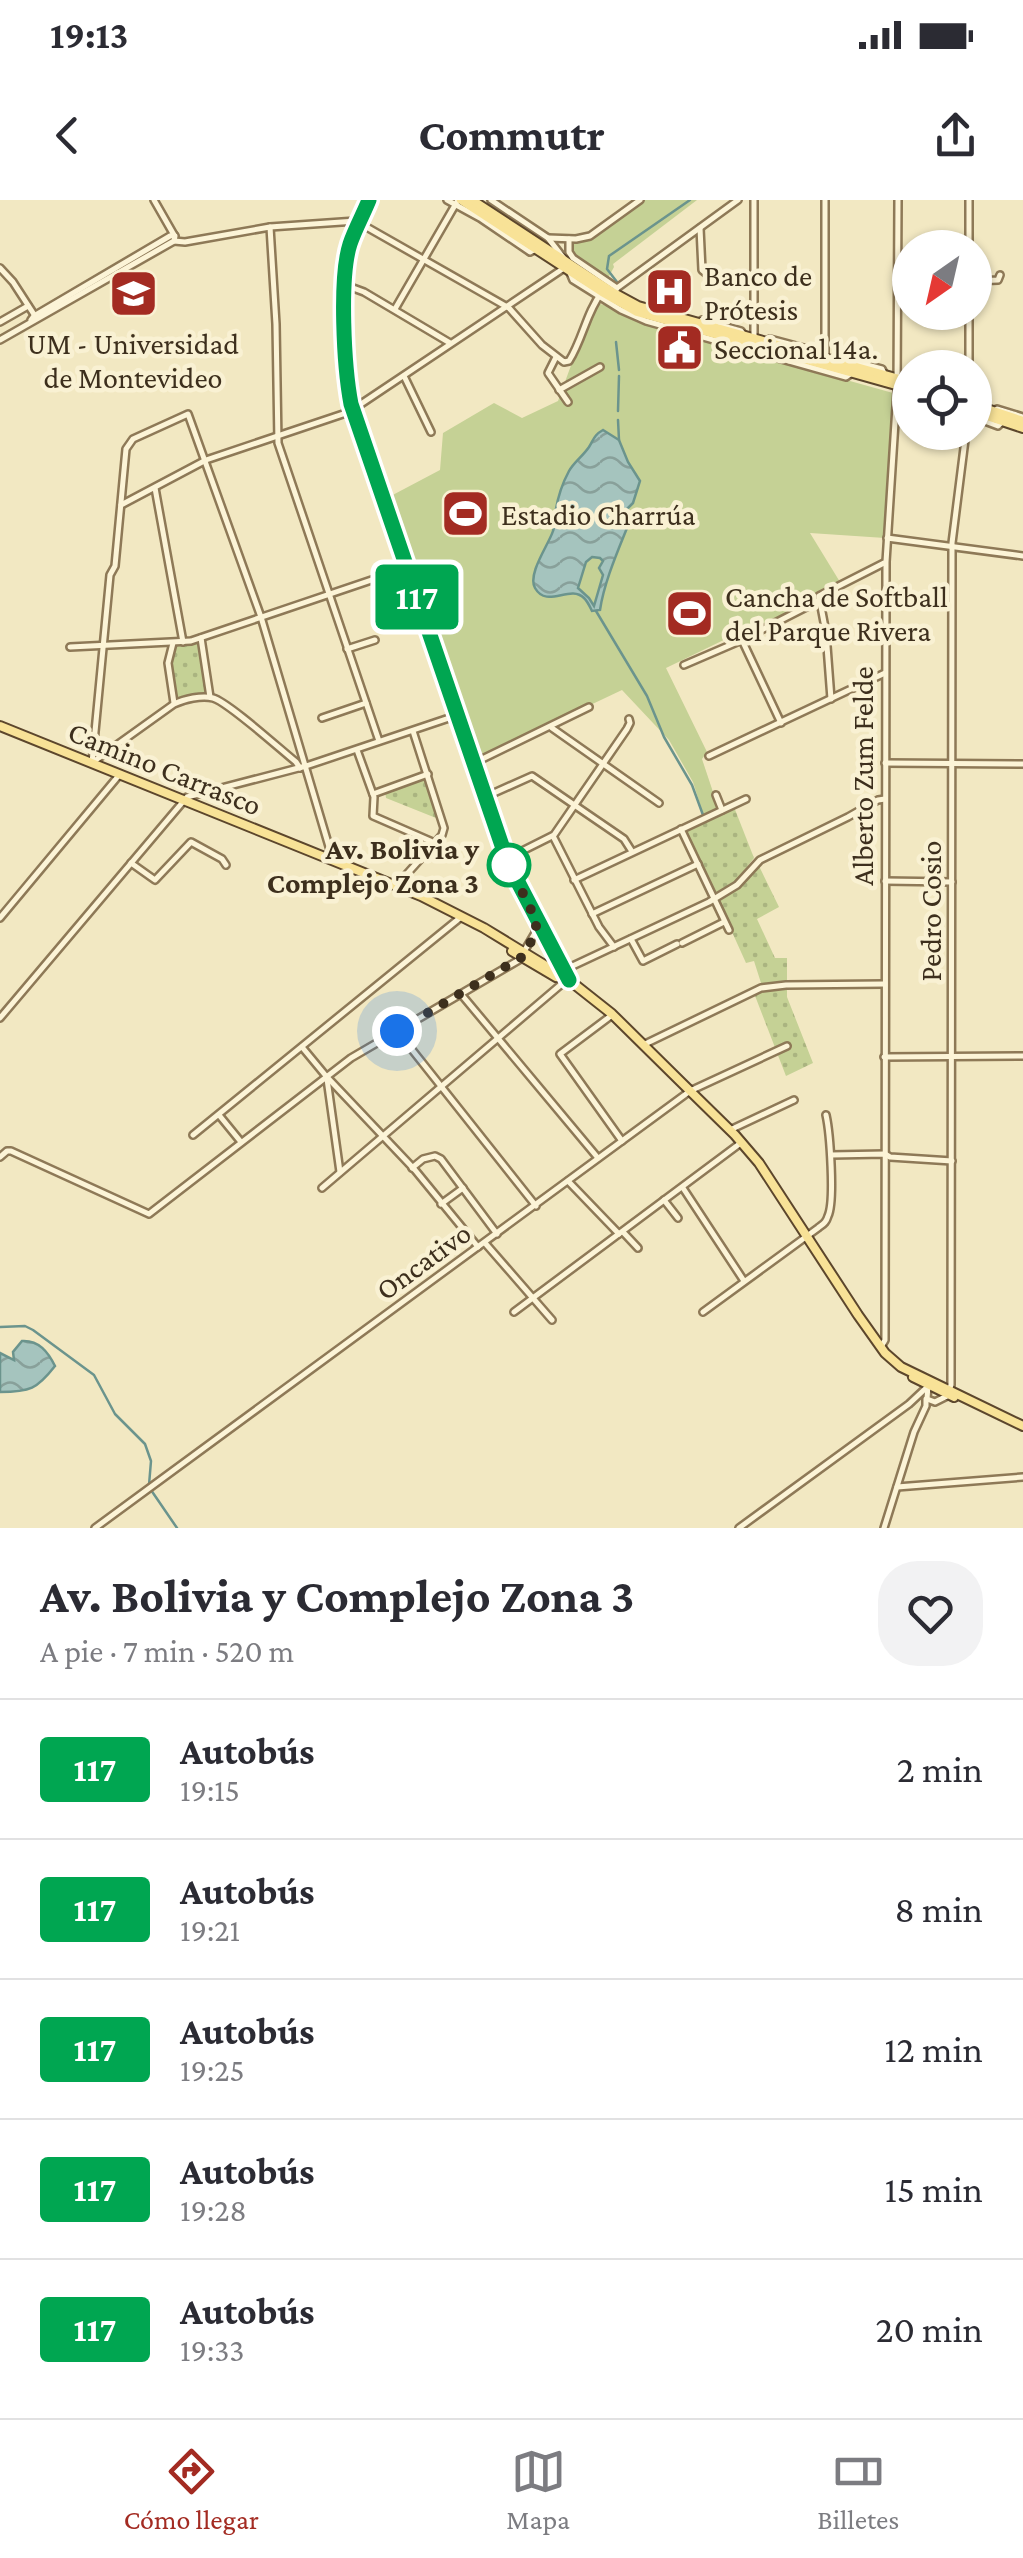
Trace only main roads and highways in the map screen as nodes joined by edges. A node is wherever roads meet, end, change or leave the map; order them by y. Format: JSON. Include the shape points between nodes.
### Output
{"nodes":[{"id":1,"x":458,"y":201,"type":"edge"},
{"id":2,"x":475,"y":201,"type":"edge"},
{"id":3,"x":568,"y":270,"type":"junction"},
{"id":4,"x":892,"y":379,"type":"edge"},
{"id":5,"x":892,"y":380,"type":"edge"},
{"id":6,"x":992,"y":415,"type":"edge"},
{"id":7,"x":1023,"y":423,"type":"edge"},
{"id":8,"x":0,"y":726,"type":"edge"},
{"id":9,"x":523,"y":955,"type":"junction"},
{"id":10,"x":566,"y":981,"type":"junction"},
{"id":11,"x":879,"y":1348,"type":"junction"},
{"id":12,"x":949,"y":1392,"type":"junction"},
{"id":13,"x":1023,"y":1426,"type":"edge"}],
"edges":[{"from":1,"to":3,"type":"main road"},
{"from":2,"to":3,"type":"main road"},
{"from":3,"to":4,"type":"main road","via":[[638,306]]},
{"from":3,"to":5,"type":"main road","via":[[637,312],[850,375]]},
{"from":6,"to":7,"type":"main road"},
{"from":8,"to":9,"type":"main road","name":"Camino Carrasco","via":[[397,885]]},
{"from":9,"to":10,"type":"main road","name":"Camino Carrasco"},
{"from":9,"to":10,"type":"main road","name":"Camino Carrasco"},
{"from":10,"to":11,"type":"main road","name":"Camino Carrasco","via":[[612,1014],[742,1142]]},
{"from":11,"to":12,"type":"main road","name":"Camino Carrasco"},
{"from":11,"to":12,"type":"main road","name":"Camino Carrasco","via":[[896,1367]]},
{"from":12,"to":13,"type":"main road","name":"Camino Carrasco"}]}
